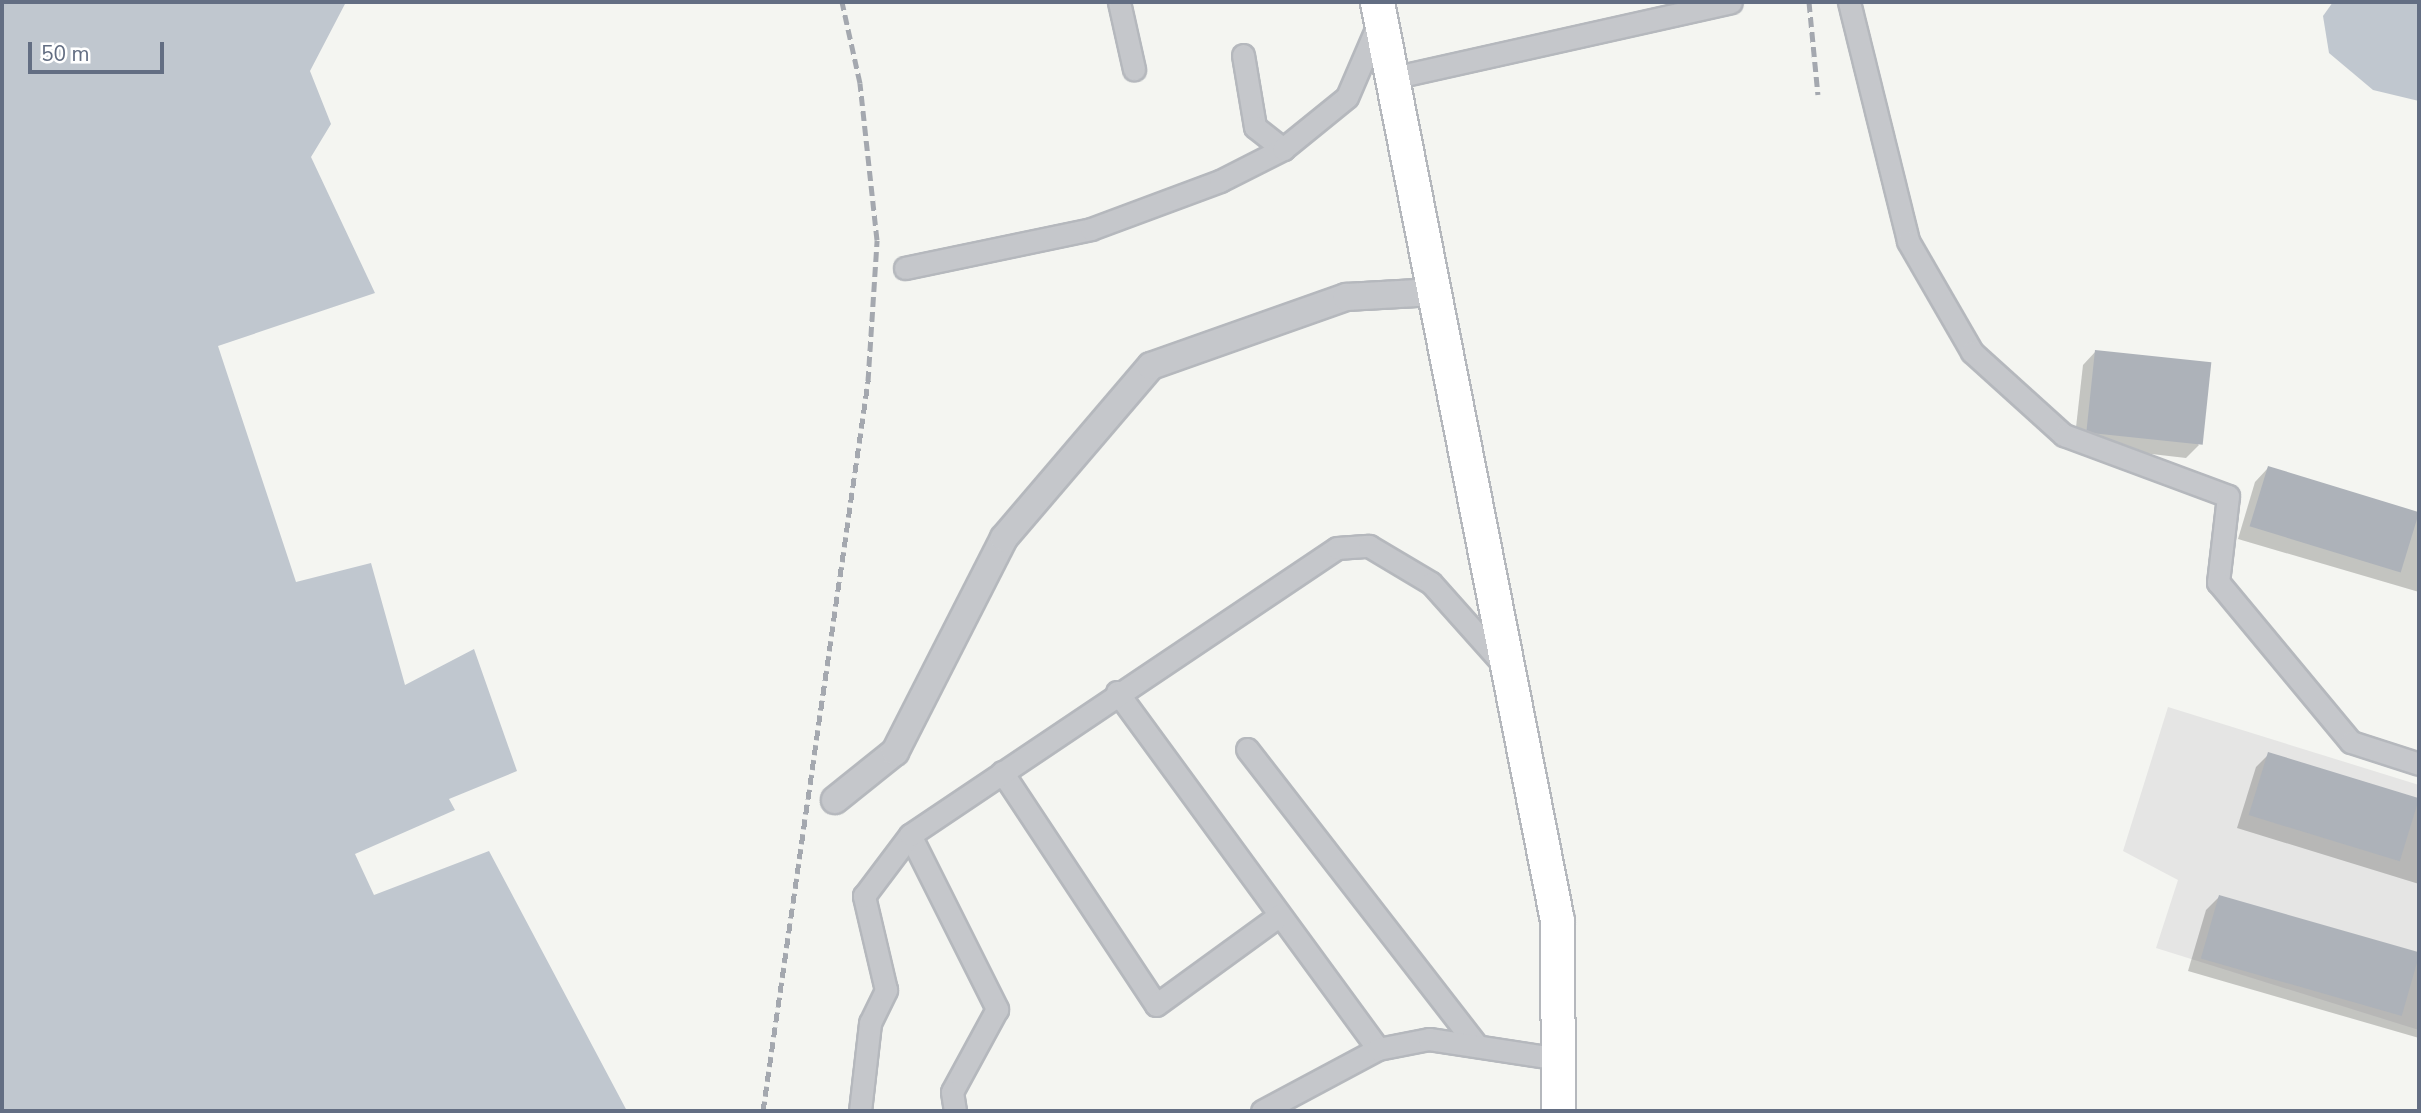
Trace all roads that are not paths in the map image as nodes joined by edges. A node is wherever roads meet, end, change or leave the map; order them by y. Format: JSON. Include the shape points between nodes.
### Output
{"nodes":[{"id":1,"x":1119,"y":2,"type":"edge"},
{"id":2,"x":1731,"y":2,"type":"edge"},
{"id":3,"x":1849,"y":2,"type":"edge"},
{"id":4,"x":1378,"y":11,"type":"edge"},
{"id":5,"x":1243,"y":55,"type":"dead end"},
{"id":6,"x":1134,"y":69,"type":"dead end"},
{"id":7,"x":1392,"y":78,"type":"junction"},
{"id":8,"x":1283,"y":149,"type":"junction"},
{"id":9,"x":905,"y":268,"type":"dead end"},
{"id":10,"x":1435,"y":292,"type":"junction"},
{"id":11,"x":1513,"y":675,"type":"junction"},
{"id":12,"x":1118,"y":692,"type":"junction"},
{"id":13,"x":1247,"y":748,"type":"dead end"},
{"id":14,"x":2419,"y":764,"type":"edge"},
{"id":15,"x":1002,"y":772,"type":"junction"},
{"id":16,"x":835,"y":800,"type":"dead end"},
{"id":17,"x":910,"y":835,"type":"junction"},
{"id":18,"x":1280,"y":915,"type":"junction"},
{"id":19,"x":1477,"y":1046,"type":"junction"},
{"id":20,"x":1377,"y":1049,"type":"junction"},
{"id":21,"x":1560,"y":1059,"type":"junction"},
{"id":22,"x":860,"y":1111,"type":"edge"},
{"id":23,"x":955,"y":1111,"type":"edge"},
{"id":24,"x":1262,"y":1111,"type":"edge"},
{"id":25,"x":1558,"y":1111,"type":"edge"}],
"edges":[{"from":1,"to":6,"type":"street"},
{"from":2,"to":7,"type":"street"},
{"from":3,"to":14,"type":"street","via":[[1908,241],[1972,352],[2064,435],[2228,496],[2218,582],[2350,742]]},
{"from":4,"to":7,"type":"main road"},
{"from":4,"to":8,"type":"street","via":[[1347,97]]},
{"from":5,"to":8,"type":"street","via":[[1255,127]]},
{"from":7,"to":10,"type":"main road"},
{"from":8,"to":9,"type":"street","via":[[1220,181],[1091,229]]},
{"from":10,"to":11,"type":"main road"},
{"from":10,"to":16,"type":"street","via":[[1346,297],[1151,366],[1004,538],[895,752]]},
{"from":11,"to":12,"type":"street","via":[[1431,583],[1369,546],[1337,548]]},
{"from":11,"to":21,"type":"main road","via":[[1557,920]]},
{"from":12,"to":15,"type":"street"},
{"from":12,"to":18,"type":"street"},
{"from":13,"to":19,"type":"street"},
{"from":15,"to":17,"type":"street"},
{"from":15,"to":18,"type":"street","via":[[1156,1005]]},
{"from":17,"to":22,"type":"street","via":[[864,896],[886,990],[870,1023]]},
{"from":17,"to":23,"type":"street","via":[[997,1009],[952,1092]]},
{"from":18,"to":20,"type":"street"},
{"from":19,"to":20,"type":"street","via":[[1429,1039]]},
{"from":19,"to":21,"type":"street"},
{"from":20,"to":24,"type":"street"},
{"from":21,"to":25,"type":"main road"}]}
